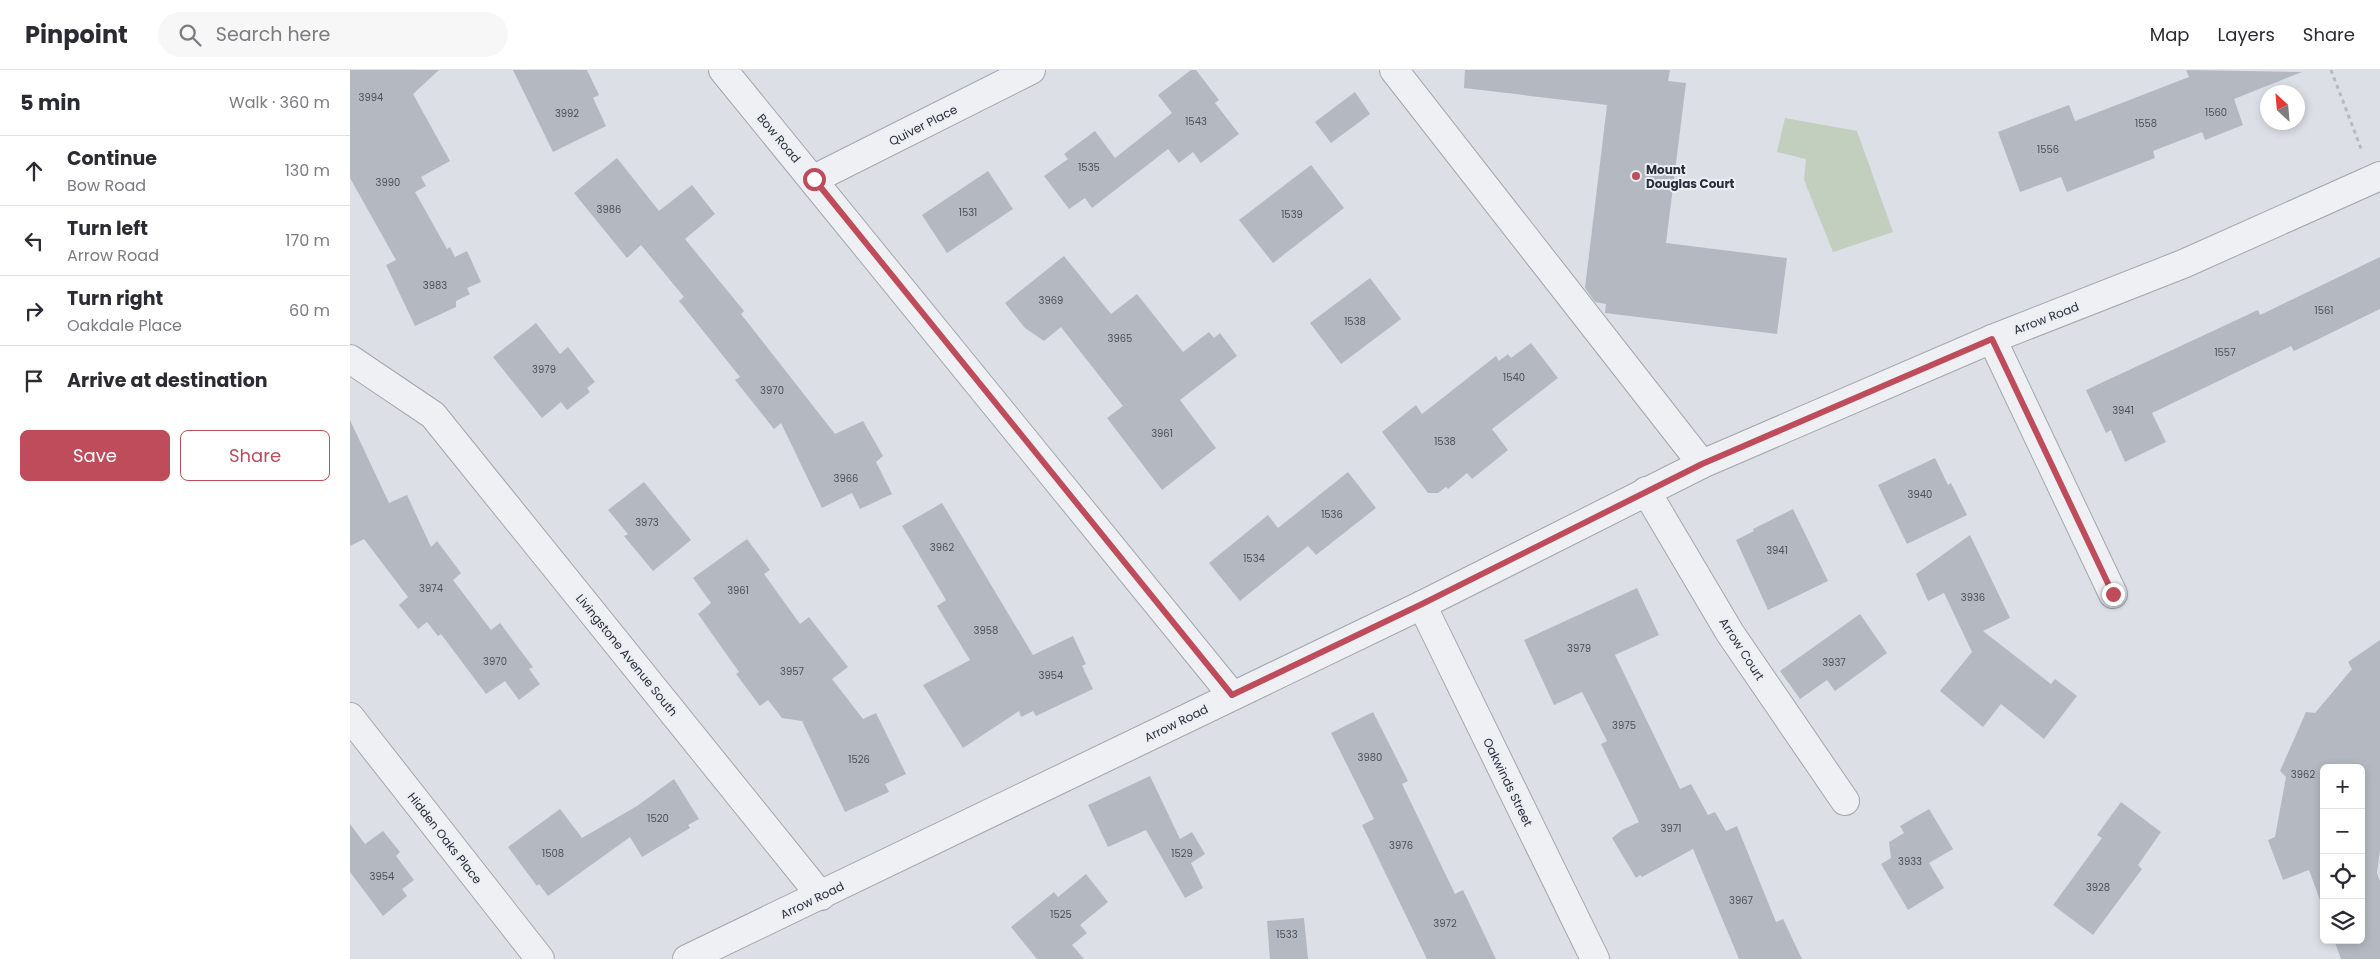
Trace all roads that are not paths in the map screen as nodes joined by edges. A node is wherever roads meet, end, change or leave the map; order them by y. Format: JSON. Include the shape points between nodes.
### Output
{"nodes":[{"id":1,"x":723,"y":70,"type":"edge"},
{"id":2,"x":1031,"y":70,"type":"edge"},
{"id":3,"x":1394,"y":70,"type":"edge"},
{"id":4,"x":2376,"y":178,"type":"edge"},
{"id":5,"x":814,"y":179,"type":"junction"},
{"id":6,"x":1992,"y":339,"type":"junction"},
{"id":7,"x":350,"y":359,"type":"edge"},
{"id":8,"x":1702,"y":464,"type":"junction"},
{"id":9,"x":1646,"y":491,"type":"junction"},
{"id":10,"x":2113,"y":594,"type":"dead end"},
{"id":11,"x":1422,"y":604,"type":"junction"},
{"id":12,"x":1232,"y":695,"type":"junction"},
{"id":13,"x":350,"y":717,"type":"edge"},
{"id":14,"x":1845,"y":801,"type":"dead end"},
{"id":15,"x":821,"y":896,"type":"junction"},
{"id":16,"x":540,"y":959,"type":"edge"},
{"id":17,"x":687,"y":959,"type":"edge"},
{"id":18,"x":1595,"y":959,"type":"edge"}],
"edges":[{"from":1,"to":5,"type":"street","name":"Bow Road"},
{"from":2,"to":5,"type":"street","name":"Quiver Place"},
{"from":3,"to":8,"type":"street"},
{"from":4,"to":6,"type":"street","name":"Arrow Road","via":[[2183,264]]},
{"from":5,"to":12,"type":"street","name":"Bow Road"},
{"from":6,"to":8,"type":"street","name":"Arrow Road"},
{"from":6,"to":10,"type":"street"},
{"from":7,"to":15,"type":"street","name":"Livingstone Avenue South","via":[[433,415]]},
{"from":8,"to":9,"type":"street","name":"Arrow Road"},
{"from":9,"to":11,"type":"street","name":"Arrow Road"},
{"from":9,"to":14,"type":"street","name":"Arrow Court","via":[[1730,633]]},
{"from":11,"to":12,"type":"street","name":"Arrow Road"},
{"from":11,"to":18,"type":"street","name":"Oakwinds Street"},
{"from":12,"to":15,"type":"street","name":"Arrow Road"},
{"from":13,"to":16,"type":"street","name":"Hidden Oaks Place"},
{"from":15,"to":17,"type":"street","name":"Arrow Road"}]}
